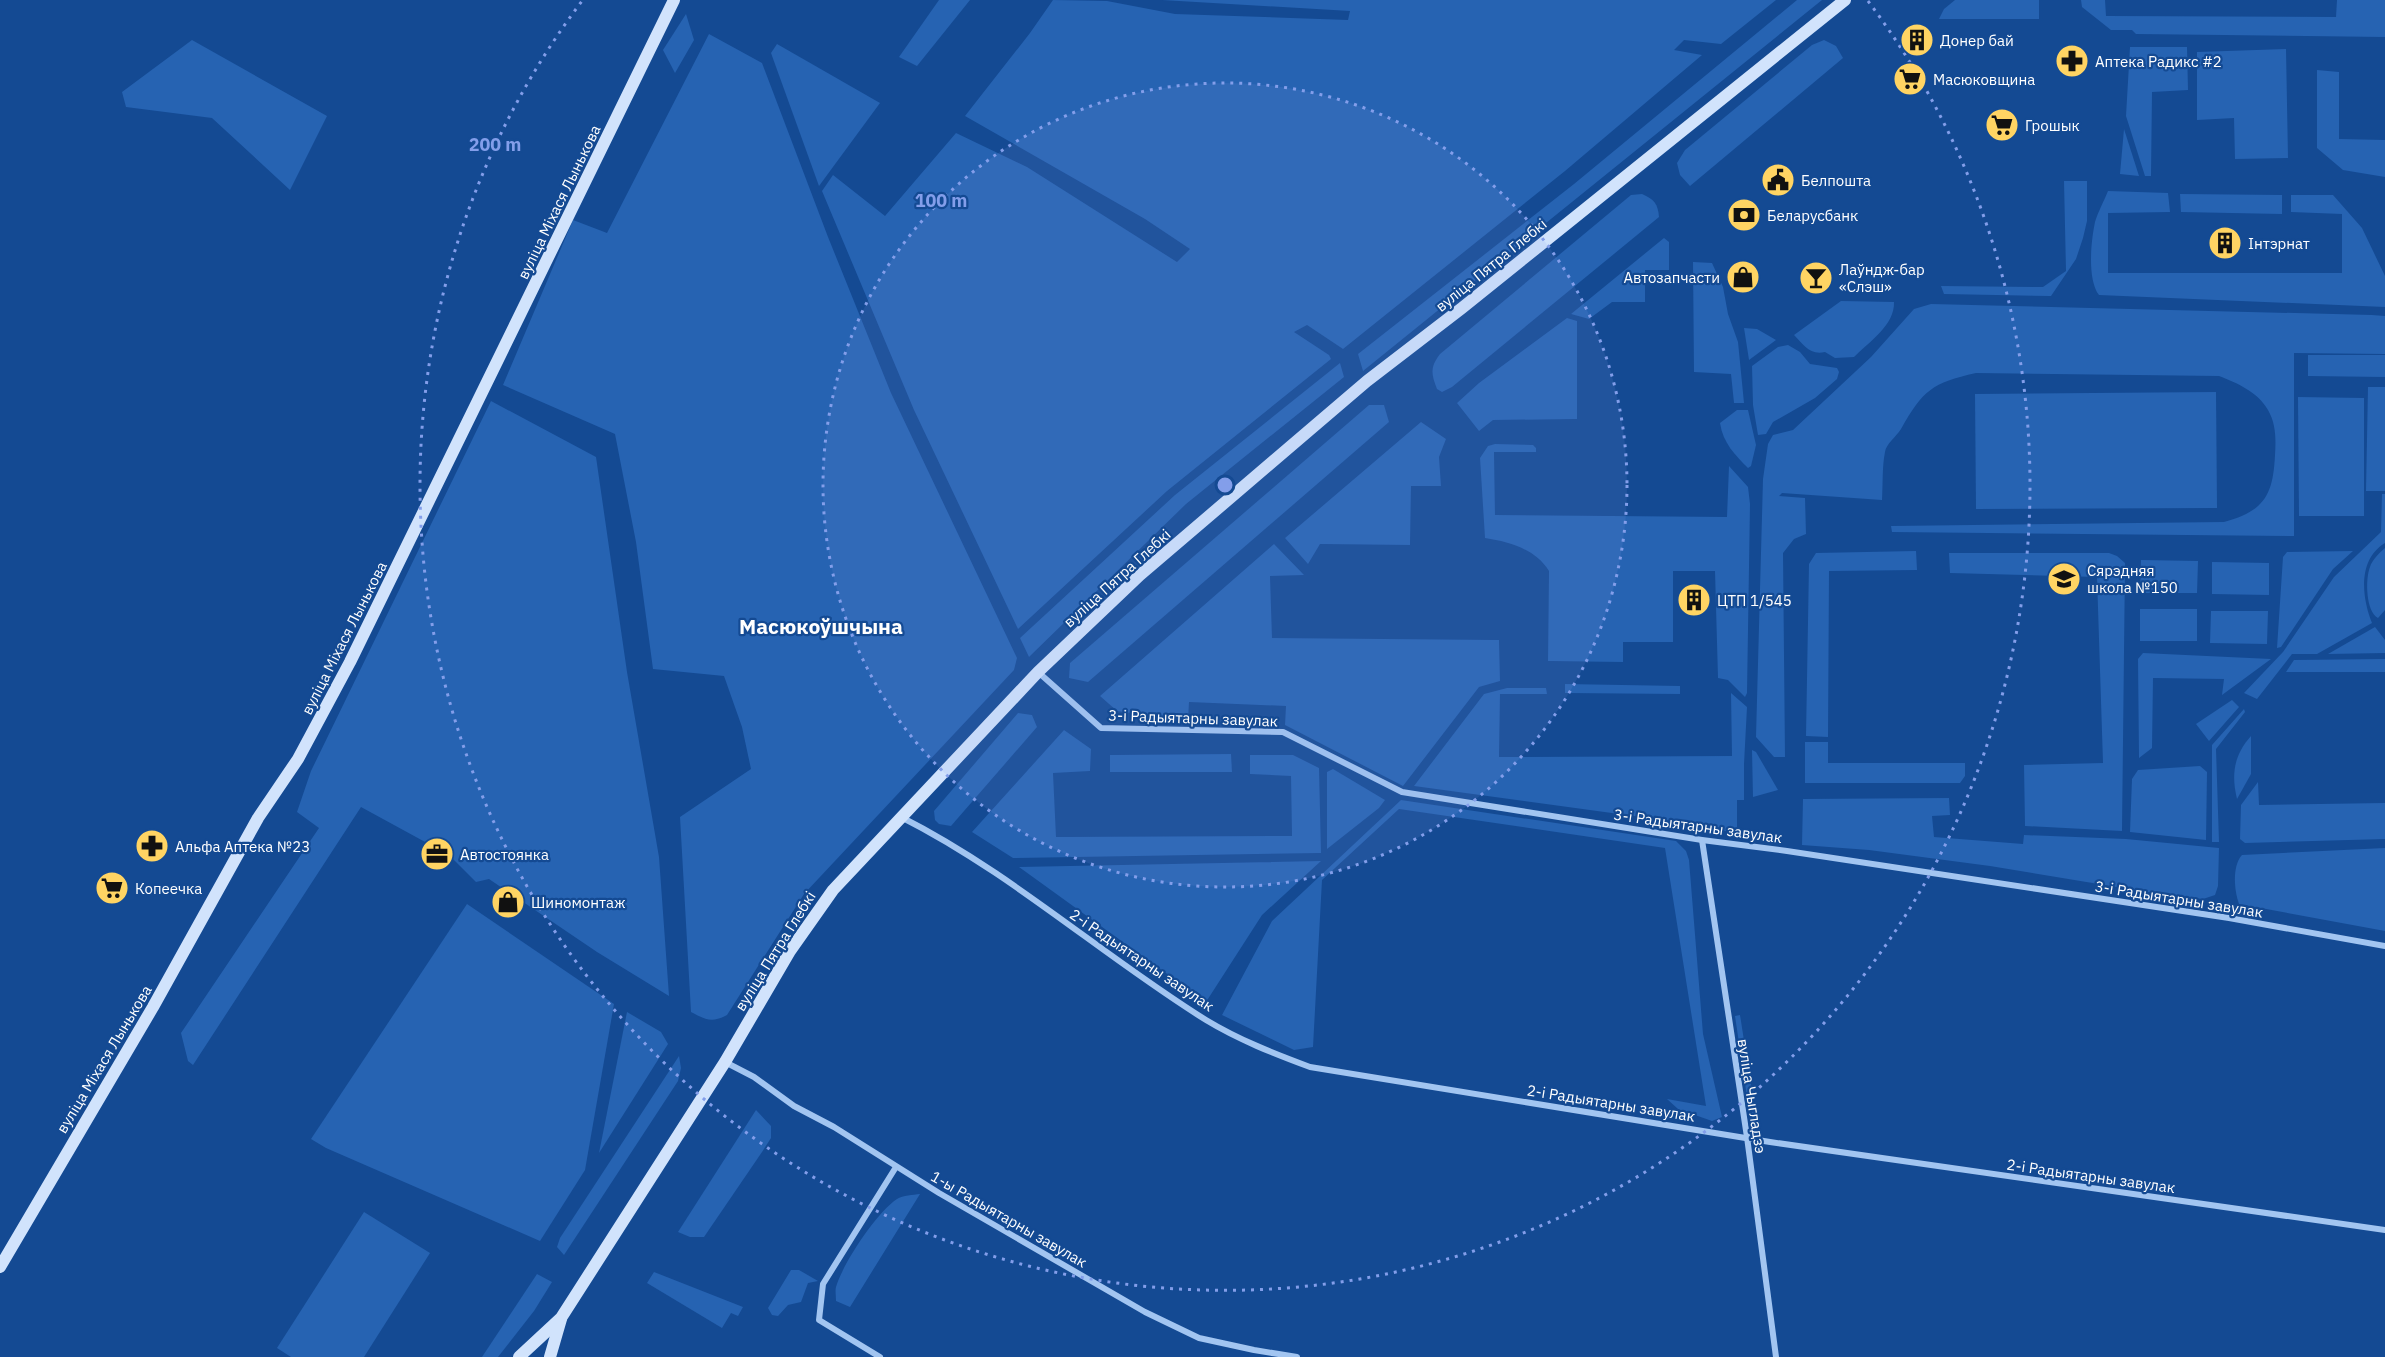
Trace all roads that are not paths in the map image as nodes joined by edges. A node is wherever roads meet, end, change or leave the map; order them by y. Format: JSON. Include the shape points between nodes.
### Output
{"nodes":[{"id":1,"x":674,"y":0,"type":"edge"},
{"id":2,"x":1845,"y":0,"type":"edge"},
{"id":3,"x":1038,"y":672,"type":"junction"},
{"id":4,"x":901,"y":817,"type":"junction"},
{"id":5,"x":1702,"y":840,"type":"junction"},
{"id":6,"x":2385,"y":946,"type":"edge"},
{"id":7,"x":725,"y":1062,"type":"junction"},
{"id":8,"x":1747,"y":1137,"type":"junction"},
{"id":9,"x":896,"y":1167,"type":"junction"},
{"id":10,"x":2385,"y":1230,"type":"edge"},
{"id":11,"x":0,"y":1267,"type":"edge"},
{"id":12,"x":561,"y":1318,"type":"junction"},
{"id":13,"x":519,"y":1357,"type":"edge"},
{"id":14,"x":550,"y":1357,"type":"edge"},
{"id":15,"x":880,"y":1357,"type":"edge"},
{"id":16,"x":1298,"y":1357,"type":"edge"},
{"id":17,"x":1776,"y":1357,"type":"edge"}],
"edges":[{"from":1,"to":11,"type":"street","name":"вуліца Міхася Лынькова","via":[[350,662],[298,759],[258,818],[153,1007]]},
{"from":2,"to":3,"type":"street","name":"вуліца Пятра Глебкі","via":[[1367,381],[1140,575]]},
{"from":3,"to":4,"type":"street","name":"вуліца Пятра Глебкі"},
{"from":3,"to":5,"type":"street","name":"3-і Радыятарны завулак","via":[[1101,728],[1283,732],[1402,792]]},
{"from":4,"to":7,"type":"street","name":"вуліца Пятра Глебкі","via":[[812,917]]},
{"from":4,"to":8,"type":"street","name":"2-і Радыятарны завулак","via":[[977,861],[1207,1020],[1257,1047],[1310,1067]]},
{"from":5,"to":6,"type":"street","name":"3-і Радыятарны завулак","via":[[2229,918]]},
{"from":5,"to":8,"type":"street","name":"вуліца Чыгладзэ"},
{"from":7,"to":9,"type":"street","name":"1-ы Радыятарны завулак"},
{"from":7,"to":12,"type":"street","name":"вуліца Пятра Глебкі"},
{"from":8,"to":10,"type":"street","name":"2-і Радыятарны завулак"},
{"from":8,"to":17,"type":"street","name":"вуліца Чыгладзэ"},
{"from":9,"to":15,"type":"street","via":[[823,1284],[819,1320]]},
{"from":9,"to":16,"type":"street","name":"1-ы Радыятарны завулак","via":[[1156,1318],[1199,1338]]},
{"from":12,"to":13,"type":"street","name":"вуліца Пятра Глебкі"},
{"from":12,"to":14,"type":"street","name":"вуліца Пятра Глебкі"}]}
